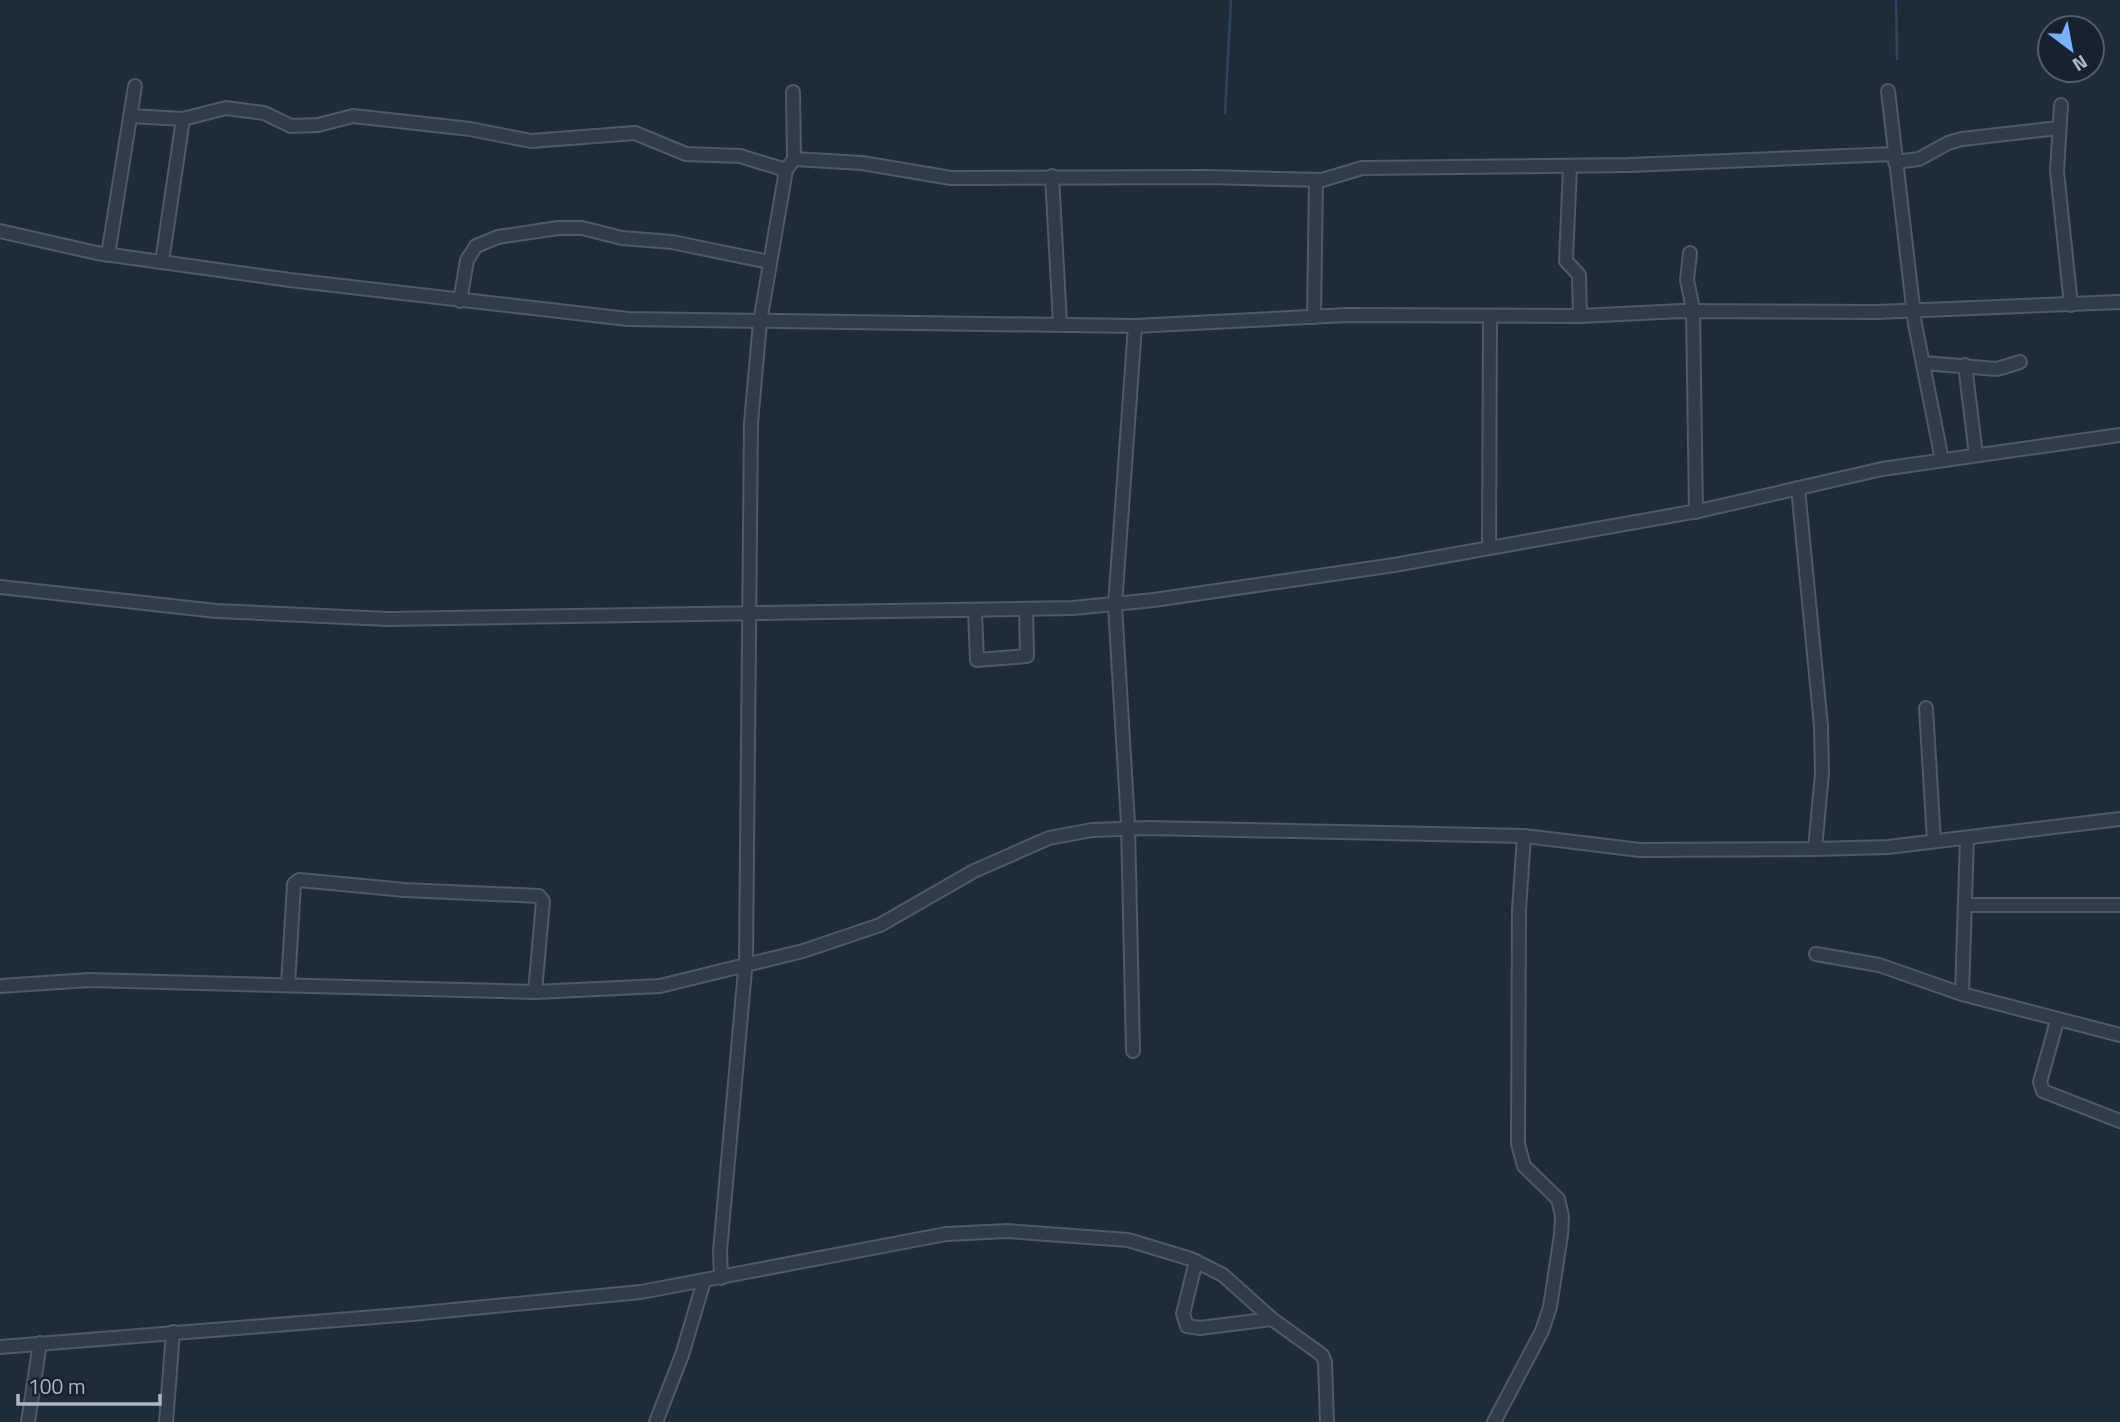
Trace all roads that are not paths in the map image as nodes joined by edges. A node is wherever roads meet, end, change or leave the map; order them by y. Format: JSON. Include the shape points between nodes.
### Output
{"nodes":[{"id":1,"x":135,"y":86,"type":"dead end"},
{"id":2,"x":1888,"y":91,"type":"dead end"},
{"id":3,"x":793,"y":92,"type":"dead end"},
{"id":4,"x":2061,"y":105,"type":"dead end"},
{"id":5,"x":130,"y":116,"type":"junction"},
{"id":6,"x":183,"y":120,"type":"junction"},
{"id":7,"x":2058,"y":128,"type":"junction"},
{"id":8,"x":1894,"y":158,"type":"junction"},
{"id":9,"x":790,"y":164,"type":"junction"},
{"id":10,"x":1570,"y":167,"type":"junction"},
{"id":11,"x":1052,"y":176,"type":"junction"},
{"id":12,"x":1317,"y":180,"type":"junction"},
{"id":13,"x":0,"y":231,"type":"edge"},
{"id":14,"x":1690,"y":253,"type":"dead end"},
{"id":15,"x":108,"y":255,"type":"junction"},
{"id":16,"x":162,"y":262,"type":"junction"},
{"id":17,"x":769,"y":262,"type":"junction"},
{"id":18,"x":460,"y":301,"type":"junction"},
{"id":19,"x":2120,"y":302,"type":"edge"},
{"id":20,"x":2071,"y":305,"type":"junction"},
{"id":21,"x":1914,"y":310,"type":"junction"},
{"id":22,"x":1693,"y":312,"type":"junction"},
{"id":23,"x":1490,"y":316,"type":"junction"},
{"id":24,"x":1580,"y":316,"type":"junction"},
{"id":25,"x":1314,"y":317,"type":"junction"},
{"id":26,"x":760,"y":322,"type":"junction"},
{"id":27,"x":1060,"y":323,"type":"junction"},
{"id":28,"x":1135,"y":326,"type":"junction"},
{"id":29,"x":2021,"y":362,"type":"dead end"},
{"id":30,"x":1923,"y":363,"type":"junction"},
{"id":31,"x":1965,"y":365,"type":"junction"},
{"id":32,"x":2120,"y":435,"type":"edge"},
{"id":33,"x":1976,"y":455,"type":"junction"},
{"id":34,"x":1942,"y":460,"type":"junction"},
{"id":35,"x":1798,"y":488,"type":"junction"},
{"id":36,"x":1696,"y":512,"type":"junction"},
{"id":37,"x":1489,"y":547,"type":"junction"},
{"id":38,"x":0,"y":587,"type":"edge"},
{"id":39,"x":1115,"y":605,"type":"junction"},
{"id":40,"x":1026,"y":609,"type":"junction"},
{"id":41,"x":975,"y":611,"type":"junction"},
{"id":42,"x":751,"y":614,"type":"junction"},
{"id":43,"x":1926,"y":708,"type":"dead end"},
{"id":44,"x":2120,"y":819,"type":"edge"},
{"id":45,"x":1128,"y":828,"type":"junction"},
{"id":46,"x":1524,"y":836,"type":"junction"},
{"id":47,"x":1967,"y":838,"type":"junction"},
{"id":48,"x":1934,"y":841,"type":"junction"},
{"id":49,"x":1815,"y":849,"type":"junction"},
{"id":50,"x":1967,"y":905,"type":"junction"},
{"id":51,"x":2120,"y":905,"type":"edge"},
{"id":52,"x":1816,"y":954,"type":"dead end"},
{"id":53,"x":746,"y":965,"type":"junction"},
{"id":54,"x":288,"y":985,"type":"junction"},
{"id":55,"x":0,"y":986,"type":"edge"},
{"id":56,"x":535,"y":992,"type":"junction"},
{"id":57,"x":1962,"y":994,"type":"junction"},
{"id":58,"x":2057,"y":1021,"type":"junction"},
{"id":59,"x":2120,"y":1035,"type":"edge"},
{"id":60,"x":1133,"y":1051,"type":"dead end"},
{"id":61,"x":2120,"y":1121,"type":"edge"},
{"id":62,"x":1196,"y":1261,"type":"junction"},
{"id":63,"x":721,"y":1278,"type":"junction"},
{"id":64,"x":704,"y":1281,"type":"junction"},
{"id":65,"x":1272,"y":1319,"type":"junction"},
{"id":66,"x":173,"y":1332,"type":"junction"},
{"id":67,"x":40,"y":1343,"type":"junction"},
{"id":68,"x":0,"y":1347,"type":"edge"},
{"id":69,"x":28,"y":1422,"type":"edge"},
{"id":70,"x":166,"y":1422,"type":"edge"},
{"id":71,"x":656,"y":1422,"type":"edge"},
{"id":72,"x":1327,"y":1422,"type":"edge"},
{"id":73,"x":1494,"y":1422,"type":"edge"}],
"edges":[{"from":1,"to":5,"type":"street"},
{"from":2,"to":8,"type":"street"},
{"from":3,"to":9,"type":"street"},
{"from":4,"to":7,"type":"street"},
{"from":5,"to":6,"type":"street"},
{"from":5,"to":15,"type":"street"},
{"from":6,"to":9,"type":"street","via":[[226,108],[264,113],[291,126],[353,116],[531,141],[628,133],[686,154]]},
{"from":6,"to":16,"type":"street"},
{"from":7,"to":8,"type":"street","via":[[1962,139],[1924,158]]},
{"from":7,"to":20,"type":"street","via":[[2057,171]]},
{"from":8,"to":10,"type":"street"},
{"from":8,"to":21,"type":"street"},
{"from":9,"to":11,"type":"street","via":[[869,163],[937,177]]},
{"from":9,"to":17,"type":"street"},
{"from":10,"to":12,"type":"street","via":[[1362,168]]},
{"from":10,"to":24,"type":"street","via":[[1566,261],[1579,275]]},
{"from":11,"to":12,"type":"street"},
{"from":11,"to":27,"type":"street"},
{"from":12,"to":25,"type":"street"},
{"from":13,"to":15,"type":"street"},
{"from":14,"to":22,"type":"street","via":[[1687,280]]},
{"from":15,"to":16,"type":"street"},
{"from":16,"to":18,"type":"street"},
{"from":17,"to":18,"type":"street","via":[[673,242],[558,228],[498,237],[476,246],[467,260]]},
{"from":17,"to":26,"type":"street"},
{"from":18,"to":26,"type":"street","via":[[628,319]]},
{"from":19,"to":20,"type":"street"},
{"from":20,"to":21,"type":"street"},
{"from":21,"to":22,"type":"street"},
{"from":21,"to":30,"type":"street"},
{"from":22,"to":24,"type":"street"},
{"from":22,"to":36,"type":"street"},
{"from":23,"to":24,"type":"street"},
{"from":23,"to":25,"type":"street"},
{"from":23,"to":37,"type":"street"},
{"from":25,"to":28,"type":"street"},
{"from":26,"to":27,"type":"street"},
{"from":26,"to":42,"type":"street","via":[[751,423]]},
{"from":27,"to":28,"type":"street"},
{"from":28,"to":39,"type":"street"},
{"from":29,"to":31,"type":"street","via":[[1997,369]]},
{"from":30,"to":31,"type":"street"},
{"from":30,"to":34,"type":"street"},
{"from":31,"to":33,"type":"street"},
{"from":32,"to":33,"type":"street"},
{"from":33,"to":34,"type":"street"},
{"from":34,"to":35,"type":"street"},
{"from":35,"to":36,"type":"street"},
{"from":35,"to":49,"type":"street","via":[[1821,726]]},
{"from":36,"to":37,"type":"street"},
{"from":37,"to":39,"type":"street"},
{"from":38,"to":42,"type":"street","via":[[292,616],[456,619]]},
{"from":39,"to":40,"type":"street"},
{"from":39,"to":45,"type":"street"},
{"from":40,"to":41,"type":"street"},
{"from":40,"to":41,"type":"street","via":[[1028,655],[976,660]]},
{"from":41,"to":42,"type":"street"},
{"from":42,"to":53,"type":"street"},
{"from":43,"to":48,"type":"street"},
{"from":44,"to":47,"type":"street"},
{"from":45,"to":46,"type":"street"},
{"from":45,"to":53,"type":"street","via":[[1093,830],[1029,845],[880,925]]},
{"from":45,"to":60,"type":"street"},
{"from":46,"to":49,"type":"street","via":[[1640,850]]},
{"from":46,"to":73,"type":"street","via":[[1519,910],[1518,1144],[1524,1166],[1555,1194],[1561,1206],[1561,1235],[1548,1315]]},
{"from":47,"to":48,"type":"street"},
{"from":47,"to":50,"type":"street"},
{"from":48,"to":49,"type":"street"},
{"from":50,"to":51,"type":"street"},
{"from":50,"to":57,"type":"street"},
{"from":52,"to":57,"type":"street","via":[[1880,965]]},
{"from":53,"to":56,"type":"street","via":[[650,987]]},
{"from":53,"to":63,"type":"street"},
{"from":54,"to":55,"type":"street","via":[[89,980]]},
{"from":54,"to":56,"type":"street"},
{"from":54,"to":56,"type":"street","via":[[294,884],[301,880],[539,896],[543,901]]},
{"from":57,"to":58,"type":"street"},
{"from":58,"to":59,"type":"street"},
{"from":58,"to":61,"type":"street","via":[[2040,1082],[2043,1091]]},
{"from":62,"to":63,"type":"street","via":[[1118,1239],[982,1231]]},
{"from":62,"to":65,"type":"street","via":[[1223,1275]]},
{"from":62,"to":65,"type":"street","via":[[1183,1314],[1187,1326]]},
{"from":63,"to":64,"type":"street"},
{"from":64,"to":66,"type":"street","via":[[641,1292]]},
{"from":64,"to":71,"type":"street"},
{"from":65,"to":72,"type":"street","via":[[1324,1359]]},
{"from":66,"to":67,"type":"street"},
{"from":66,"to":70,"type":"street"},
{"from":67,"to":68,"type":"street"},
{"from":67,"to":69,"type":"street"}]}
